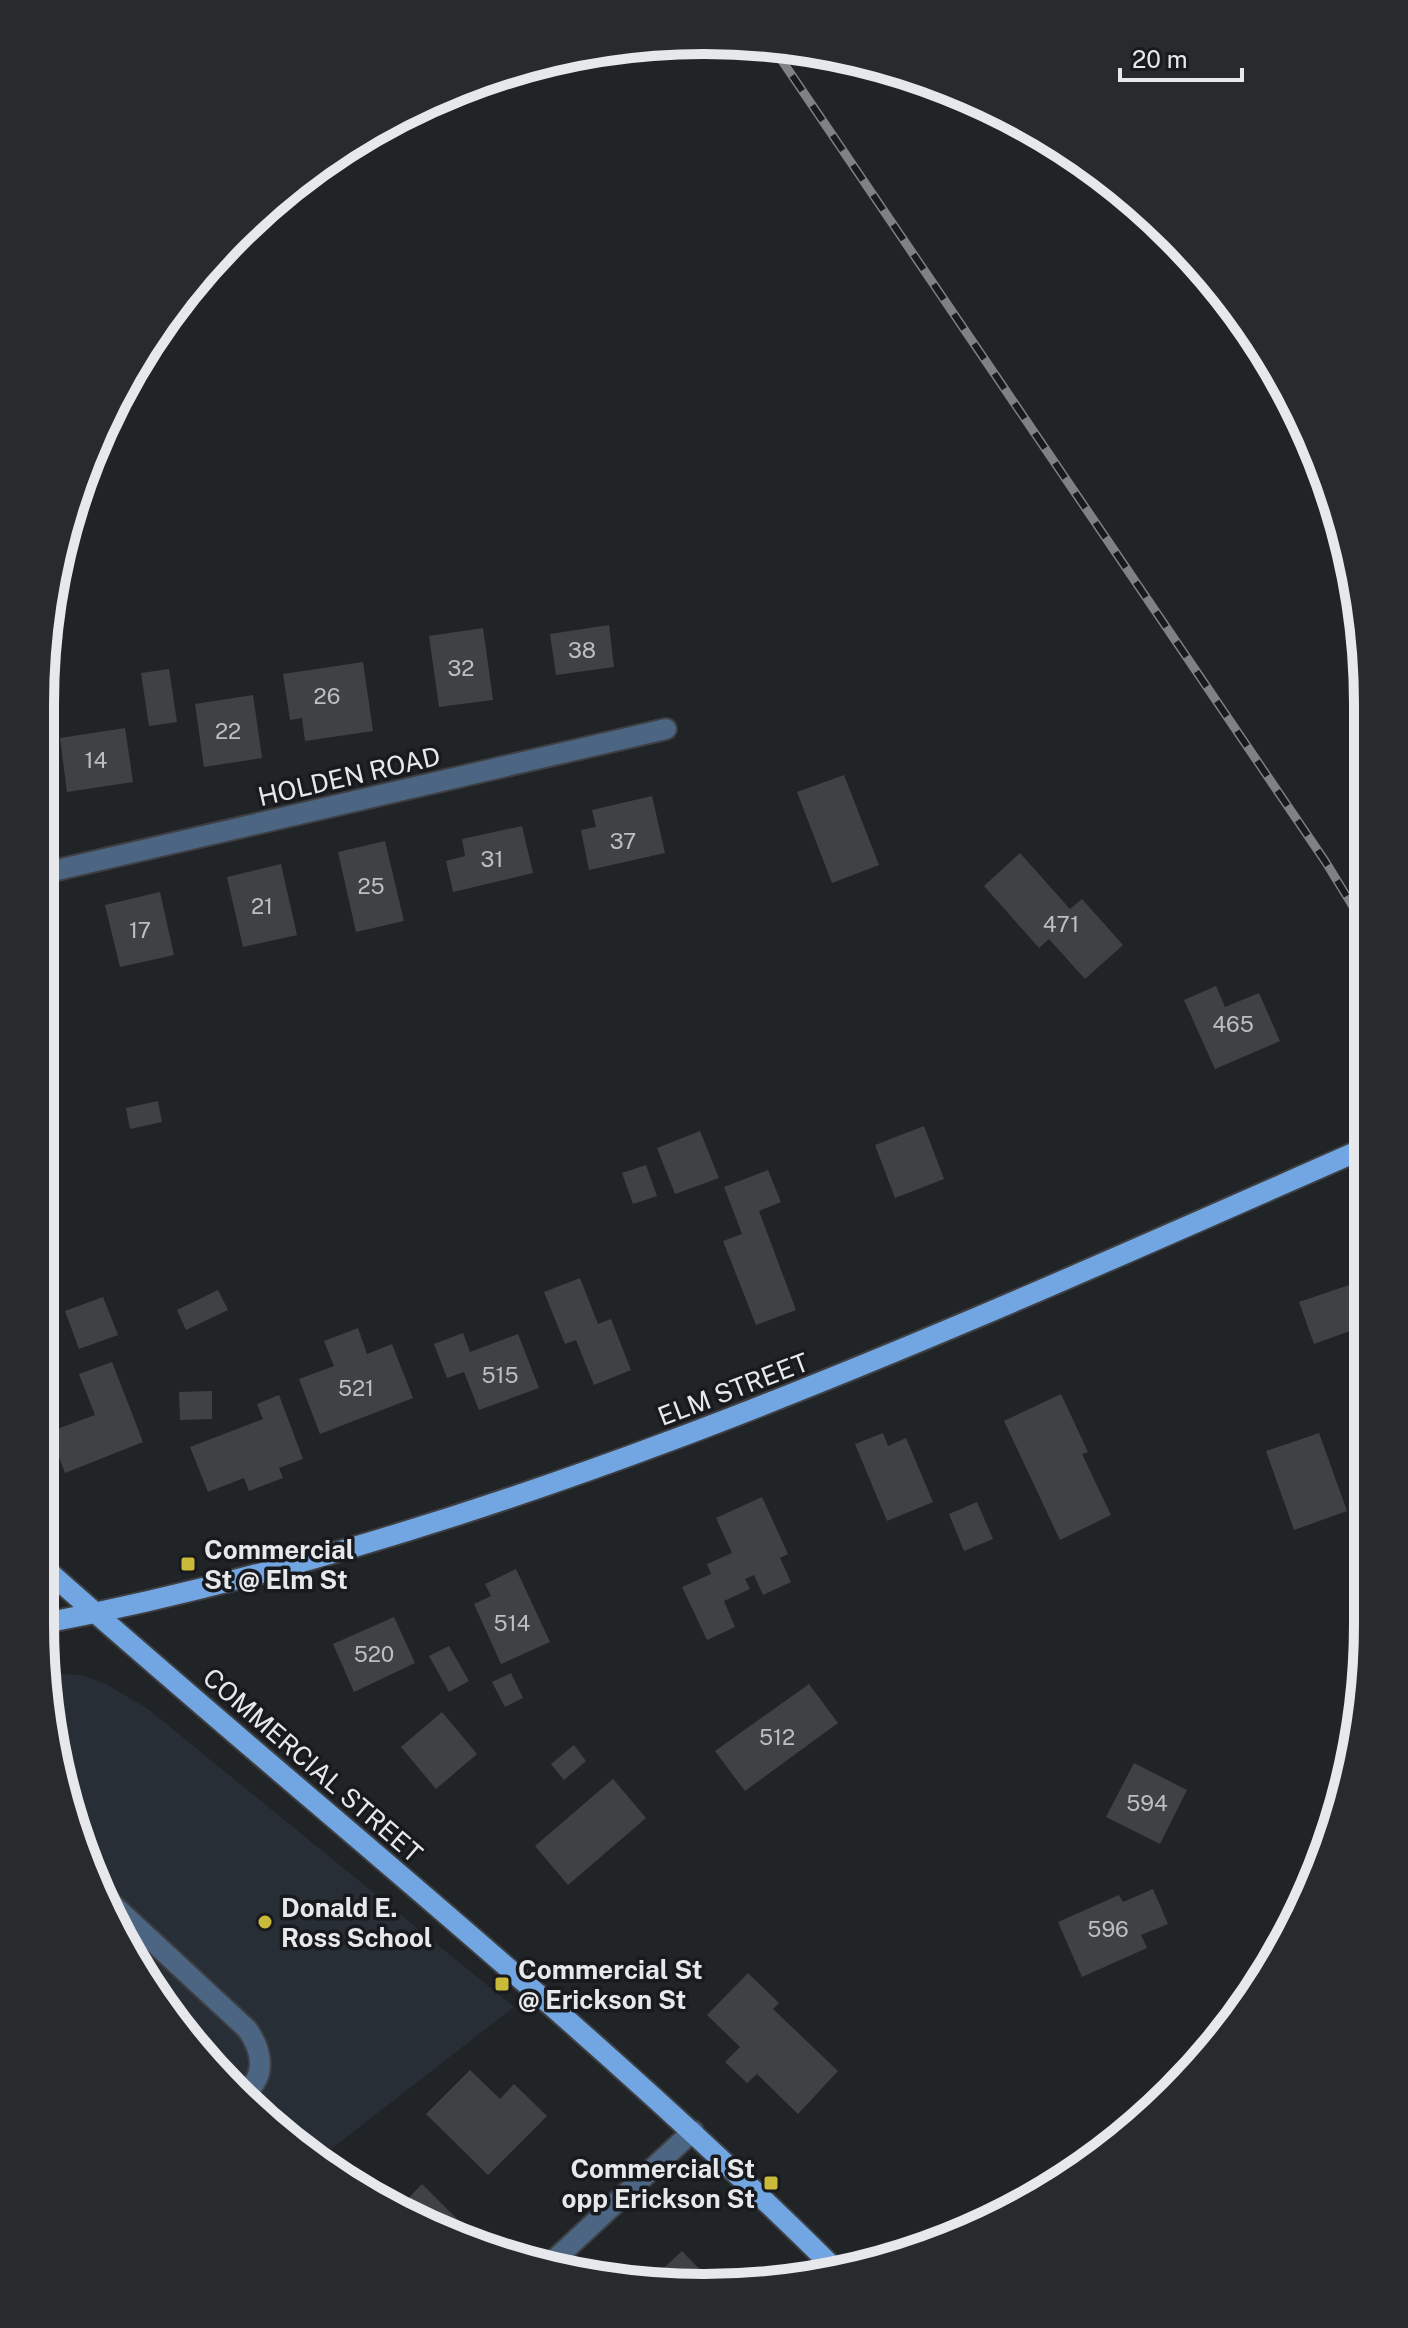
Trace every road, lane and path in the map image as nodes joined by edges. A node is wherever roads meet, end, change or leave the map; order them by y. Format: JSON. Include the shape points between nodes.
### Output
{"nodes":[{"id":1,"x":666,"y":729,"type":"dead end"},
{"id":2,"x":54,"y":871,"type":"edge"},
{"id":3,"x":1354,"y":1153,"type":"edge"},
{"id":4,"x":54,"y":1576,"type":"edge"},
{"id":5,"x":97,"y":1613,"type":"junction"},
{"id":6,"x":54,"y":1621,"type":"edge"},
{"id":7,"x":122,"y":1913,"type":"edge"},
{"id":8,"x":249,"y":2088,"type":"edge"},
{"id":9,"x":693,"y":2131,"type":"junction"},
{"id":10,"x":557,"y":2257,"type":"edge"},
{"id":11,"x":828,"y":2262,"type":"edge"}],
"edges":[{"from":1,"to":2,"type":"street","name":"HOLDEN ROAD"},
{"from":3,"to":5,"type":"main road","name":"ELM STREET","via":[[859,1367],[605,1466],[310,1561]]},
{"from":4,"to":5,"type":"main road","name":"COMMERCIAL STREET"},
{"from":5,"to":6,"type":"main road","name":"ELM STREET"},
{"from":5,"to":9,"type":"main road","name":"COMMERCIAL STREET"},
{"from":7,"to":8,"type":"street","via":[[247,2029],[261,2054],[256,2081]]},
{"from":9,"to":10,"type":"street"},
{"from":9,"to":11,"type":"main road","name":"COMMERCIAL STREET"}]}
